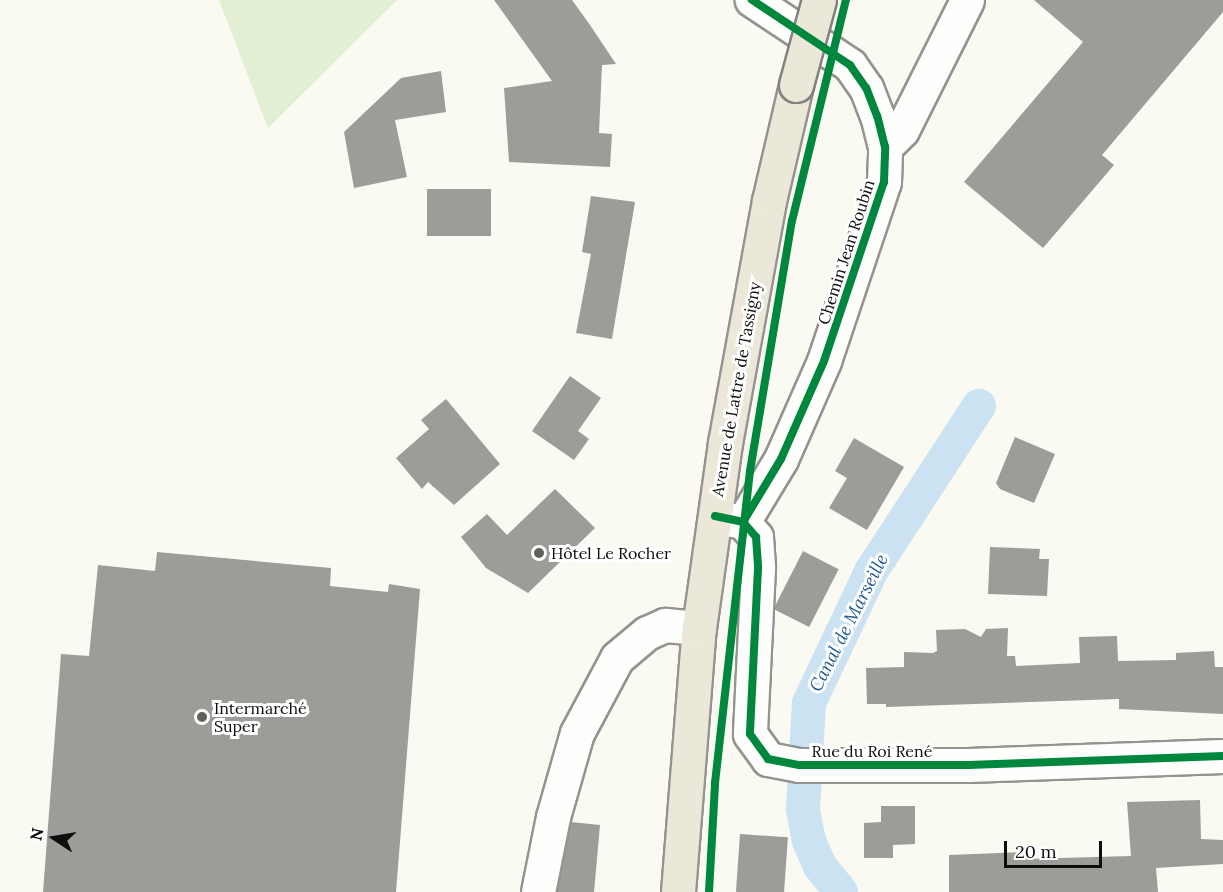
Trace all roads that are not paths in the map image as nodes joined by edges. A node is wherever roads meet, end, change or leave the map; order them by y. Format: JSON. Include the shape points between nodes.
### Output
{"nodes":[{"id":1,"x":752,"y":0,"type":"edge"},
{"id":2,"x":819,"y":0,"type":"edge"},
{"id":3,"x":967,"y":0,"type":"edge"},
{"id":4,"x":885,"y":147,"type":"junction"},
{"id":5,"x":729,"y":519,"type":"junction"},
{"id":6,"x":699,"y":628,"type":"junction"},
{"id":7,"x":1223,"y":756,"type":"edge"},
{"id":8,"x":538,"y":892,"type":"edge"},
{"id":9,"x":678,"y":892,"type":"edge"}],
"edges":[{"from":1,"to":4,"type":"street","name":"Chemin Jean Roubin","via":[[850,65],[866,88]]},
{"from":2,"to":5,"type":"main road","name":"Avenue de Lattre de Tassigny","bridge":true,"via":[[768,201]]},
{"from":3,"to":4,"type":"street","via":[[902,130]]},
{"from":4,"to":5,"type":"street","name":"Chemin Jean Roubin","via":[[884,182],[875,216],[824,361],[781,459]]},
{"from":5,"to":6,"type":"main road","name":"Avenue de Lattre de Tassigny"},
{"from":5,"to":7,"type":"street","name":"Rue du Roi René","via":[[756,537],[750,734],[768,759],[807,764],[968,765]]},
{"from":6,"to":8,"type":"street","via":[[665,625],[647,633],[617,658],[576,733]]},
{"from":6,"to":9,"type":"main road","name":"Avenue de Lattre de Tassigny"}]}
